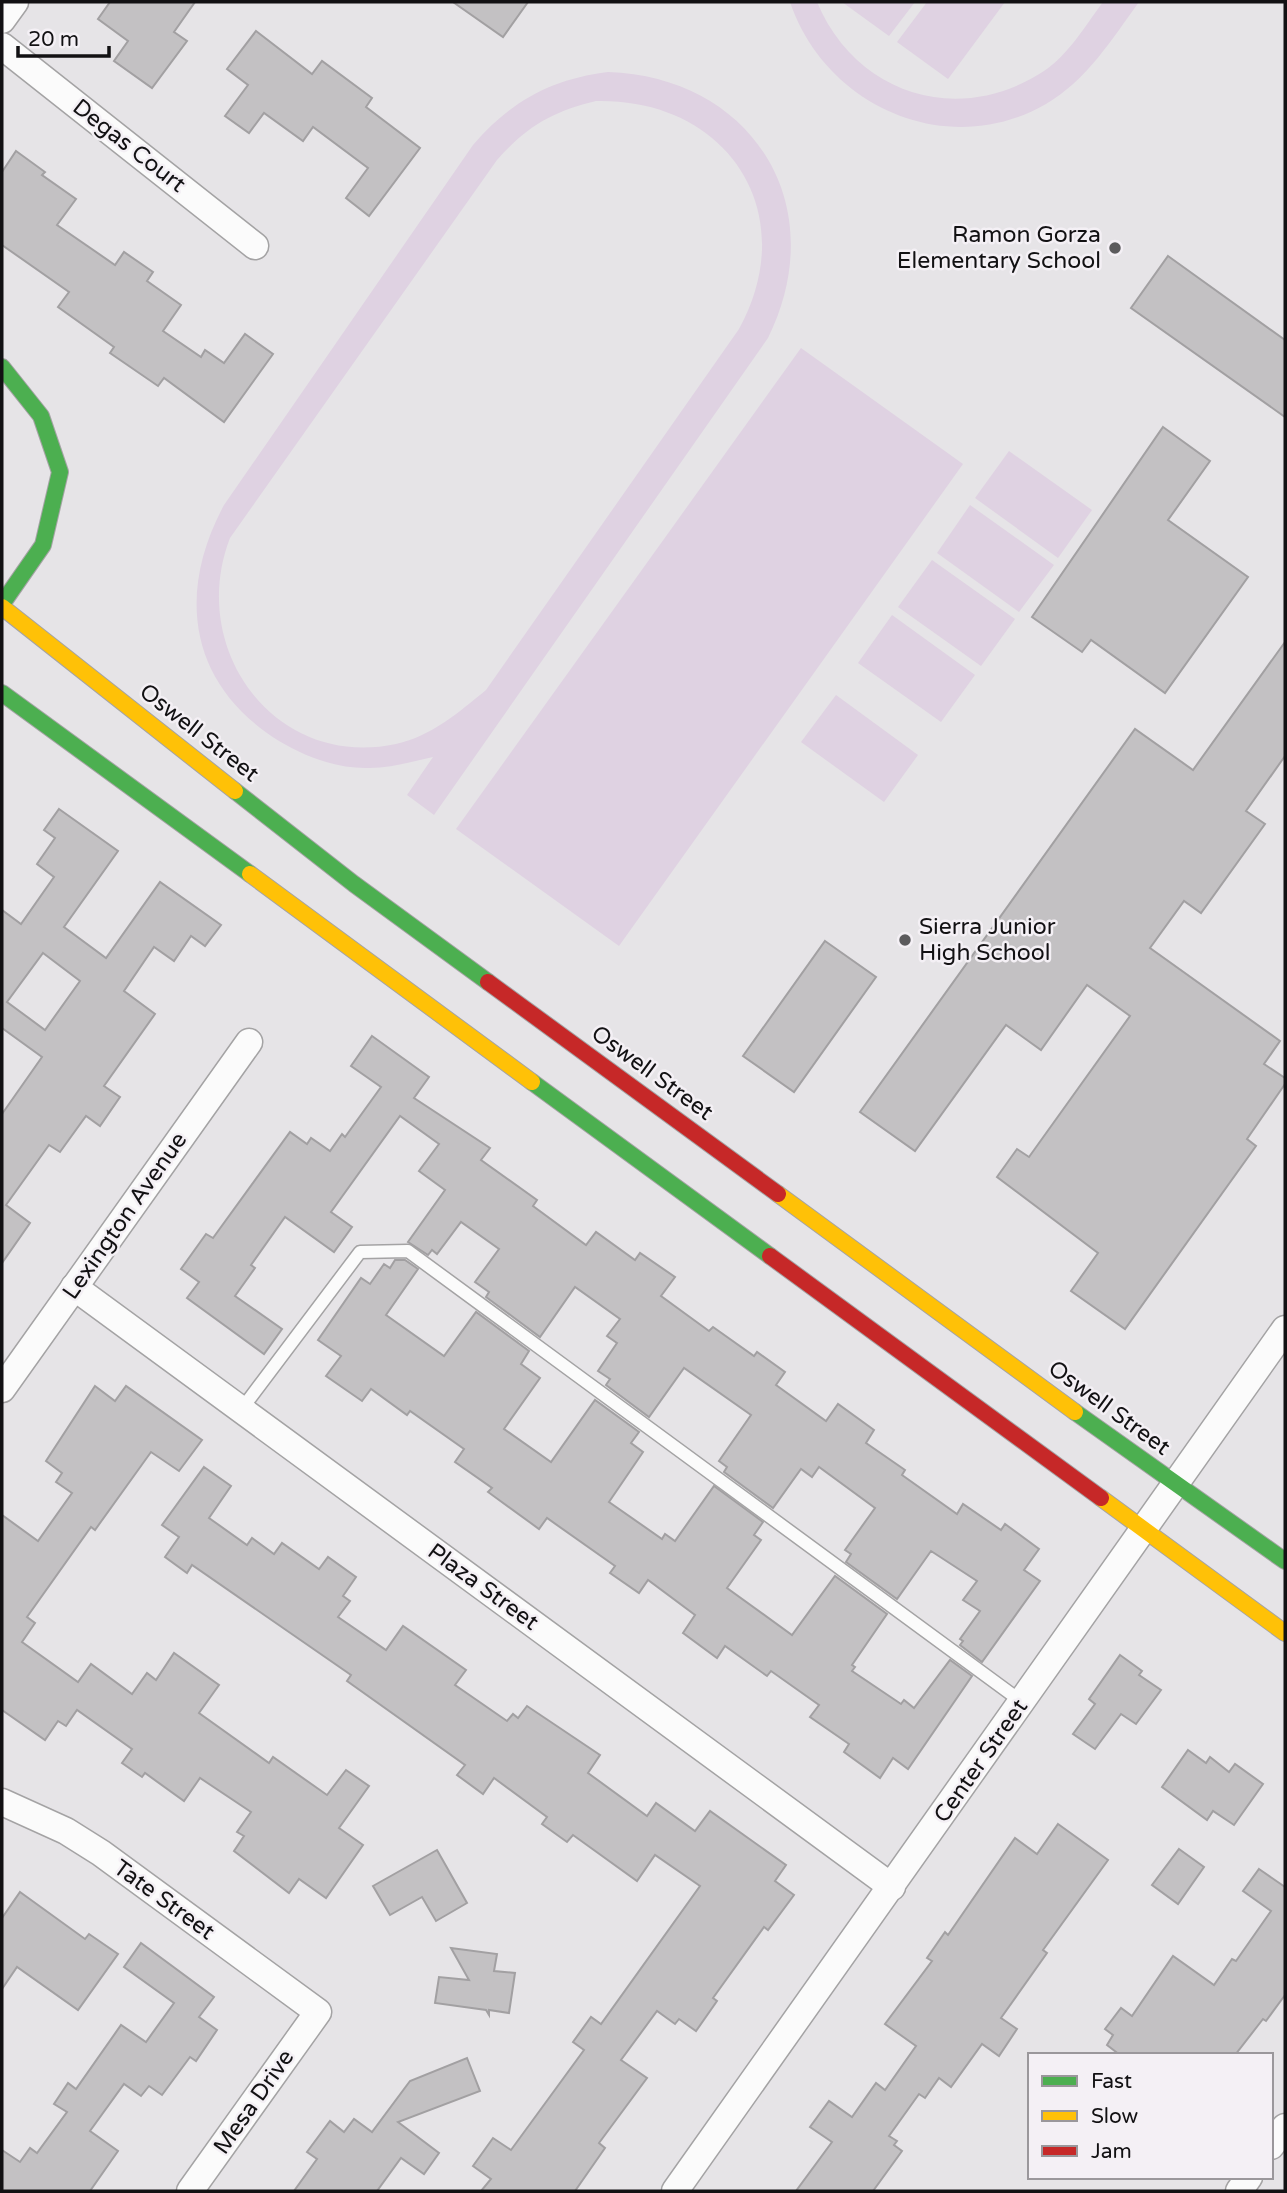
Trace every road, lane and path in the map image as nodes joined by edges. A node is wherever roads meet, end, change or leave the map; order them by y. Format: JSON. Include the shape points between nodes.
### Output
{"nodes":[{"id":1,"x":15,"y":2,"type":"edge"},
{"id":2,"x":2,"y":20,"type":"edge"},
{"id":3,"x":2,"y":46,"type":"edge"},
{"id":4,"x":255,"y":246,"type":"dead end"},
{"id":5,"x":2,"y":367,"type":"edge"},
{"id":6,"x":2,"y":606,"type":"edge"},
{"id":7,"x":2,"y":693,"type":"edge"},
{"id":8,"x":249,"y":1042,"type":"dead end"},
{"id":9,"x":74,"y":1287,"type":"junction"},
{"id":10,"x":1285,"y":1329,"type":"edge"},
{"id":11,"x":2,"y":1389,"type":"edge"},
{"id":12,"x":241,"y":1410,"type":"junction"},
{"id":13,"x":1173,"y":1484,"type":"junction"},
{"id":14,"x":1144,"y":1530,"type":"junction"},
{"id":15,"x":1285,"y":1561,"type":"edge"},
{"id":16,"x":1285,"y":1633,"type":"edge"},
{"id":17,"x":1022,"y":1702,"type":"junction"},
{"id":18,"x":2,"y":1802,"type":"edge"},
{"id":19,"x":892,"y":1887,"type":"junction"},
{"id":20,"x":318,"y":2012,"type":"joint"},
{"id":21,"x":1285,"y":2127,"type":"edge"},
{"id":22,"x":1273,"y":2144,"type":"edge"},
{"id":23,"x":190,"y":2191,"type":"edge"},
{"id":24,"x":675,"y":2191,"type":"edge"}],
"edges":[{"from":1,"to":2,"type":"street"},
{"from":3,"to":4,"type":"street","name":"Degas Court"},
{"from":5,"to":6,"type":"main road","via":[[41,416],[60,472],[43,545]]},
{"from":6,"to":13,"type":"main road","name":"Oswell Street","via":[[354,884]]},
{"from":7,"to":14,"type":"main road"},
{"from":8,"to":9,"type":"street","name":"Lexington Avenue"},
{"from":9,"to":11,"type":"street","name":"Lexington Avenue"},
{"from":9,"to":12,"type":"street","name":"Plaza Street"},
{"from":10,"to":13,"type":"street","name":"Center Street"},
{"from":12,"to":17,"type":"lane","via":[[360,1252],[408,1251]]},
{"from":12,"to":19,"type":"street","name":"Plaza Street"},
{"from":13,"to":14,"type":"street","name":"Center Street"},
{"from":13,"to":15,"type":"main road","name":"Oswell Street"},
{"from":14,"to":16,"type":"main road"},
{"from":14,"to":17,"type":"street","name":"Center Street"},
{"from":17,"to":19,"type":"street","name":"Center Street"},
{"from":18,"to":20,"type":"street","name":"Tate Street","via":[[66,1831],[101,1853]]},
{"from":19,"to":24,"type":"street","name":"Center Street"},
{"from":20,"to":23,"type":"street","name":"Mesa Drive"},
{"from":21,"to":22,"type":"street"}]}
